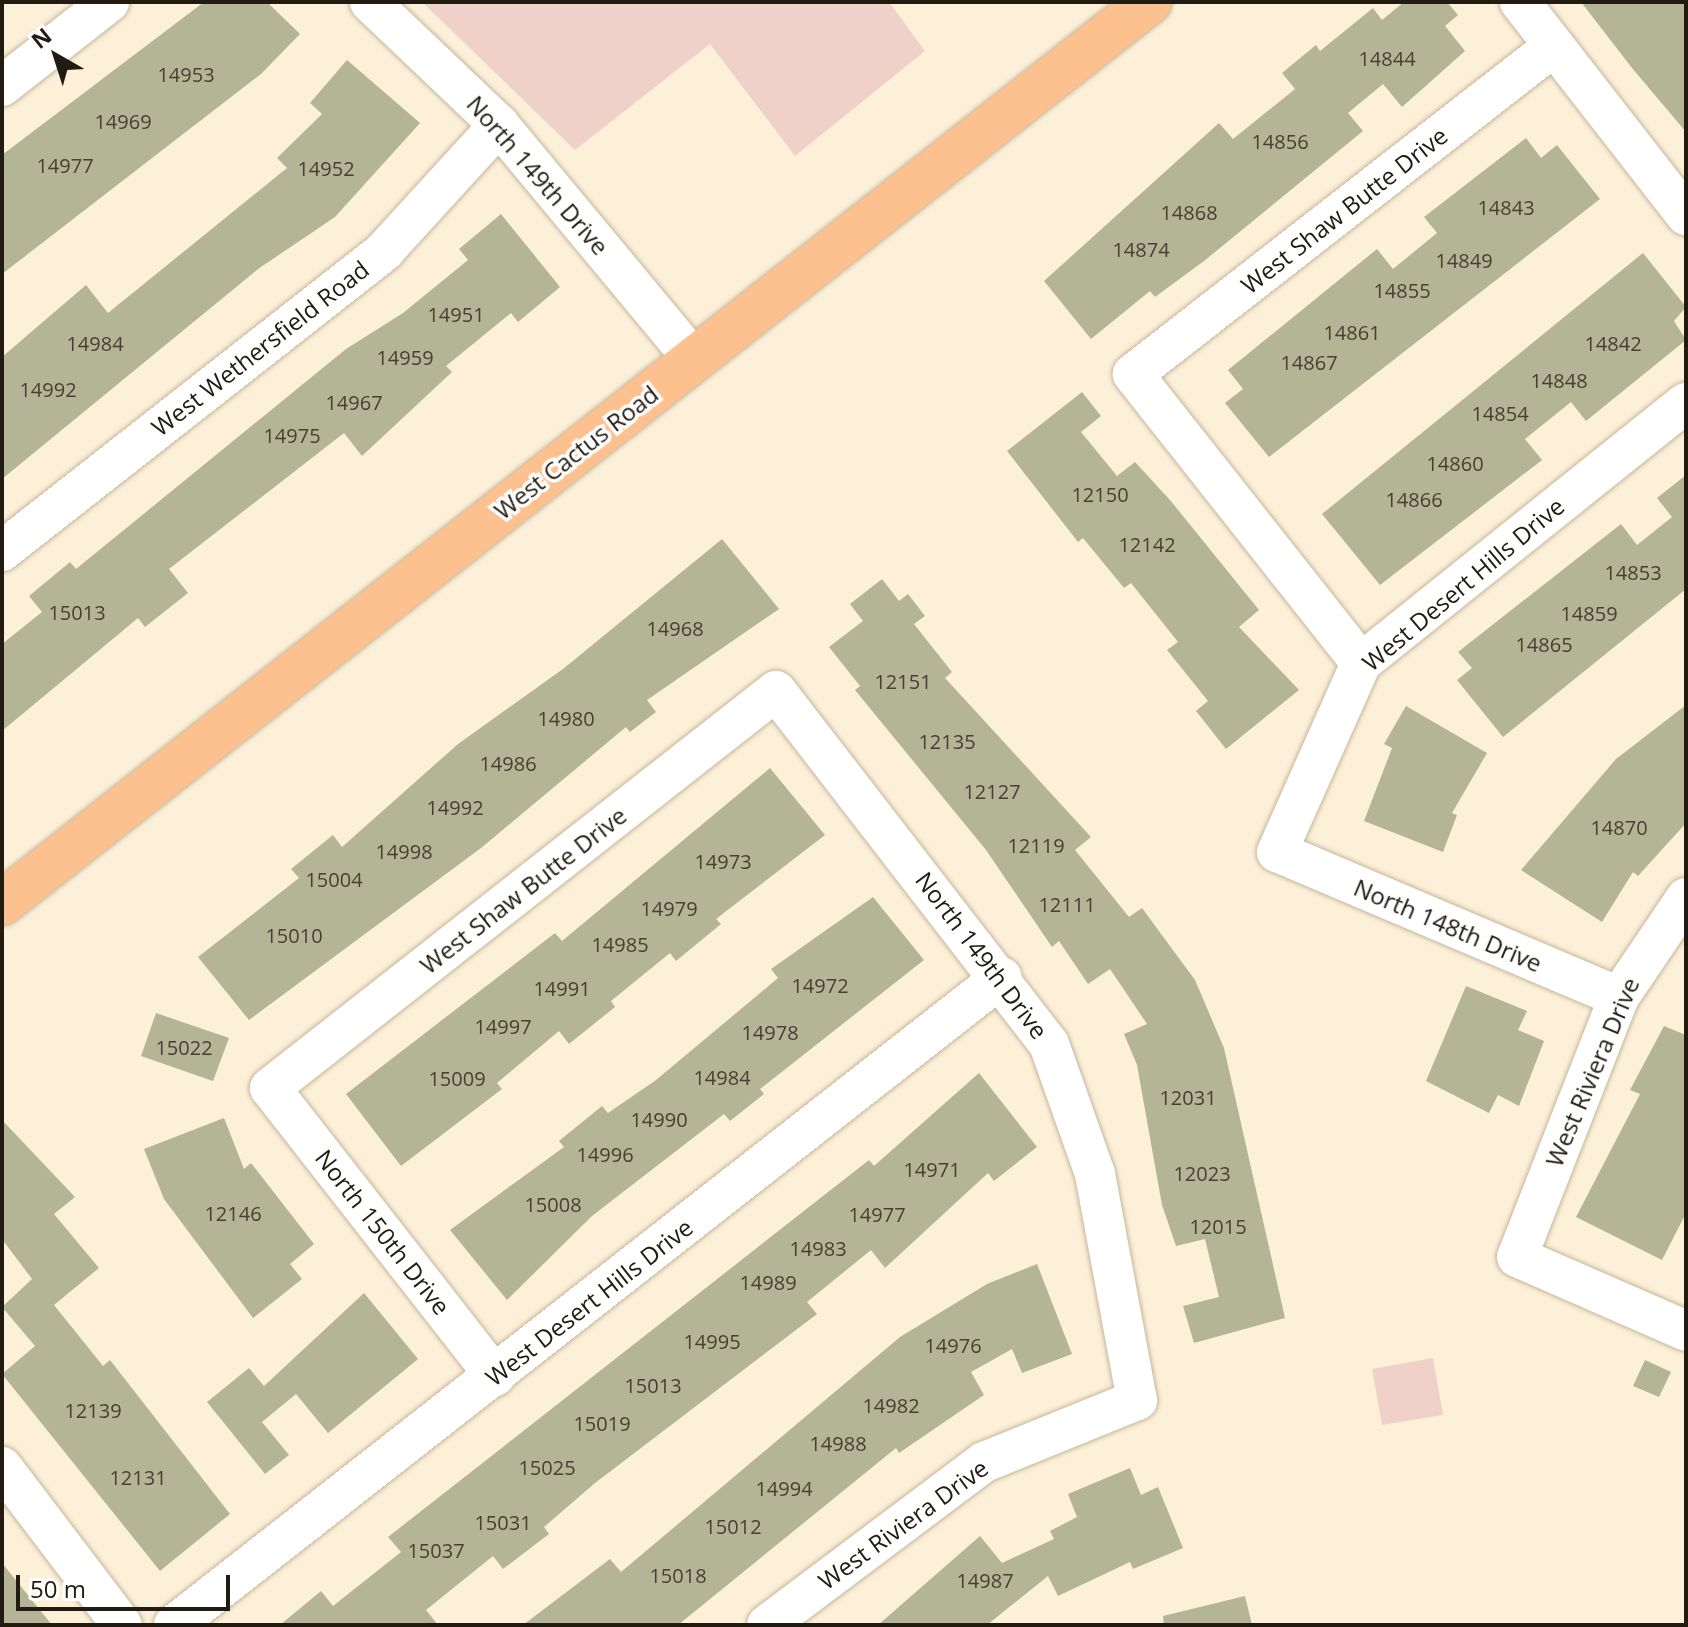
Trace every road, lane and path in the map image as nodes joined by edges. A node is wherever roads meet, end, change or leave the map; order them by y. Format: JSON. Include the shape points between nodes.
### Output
{"nodes":[{"id":1,"x":109,"y":2,"type":"edge"},
{"id":2,"x":370,"y":2,"type":"edge"},
{"id":3,"x":1149,"y":2,"type":"edge"},
{"id":4,"x":1520,"y":2,"type":"edge"},
{"id":5,"x":1554,"y":46,"type":"junction"},
{"id":6,"x":2,"y":86,"type":"edge"},
{"id":7,"x":499,"y":125,"type":"junction"},
{"id":8,"x":1686,"y":215,"type":"edge"},
{"id":9,"x":694,"y":360,"type":"junction"},
{"id":10,"x":1686,"y":403,"type":"edge"},
{"id":11,"x":2,"y":551,"type":"edge"},
{"id":12,"x":1361,"y":663,"type":"junction"},
{"id":13,"x":776,"y":691,"type":"joint"},
{"id":14,"x":1277,"y":852,"type":"joint"},
{"id":15,"x":1686,"y":898,"type":"edge"},
{"id":16,"x":2,"y":903,"type":"edge"},
{"id":17,"x":1002,"y":977,"type":"junction"},
{"id":18,"x":1619,"y":997,"type":"junction"},
{"id":19,"x":270,"y":1088,"type":"joint"},
{"id":20,"x":1686,"y":1331,"type":"edge"},
{"id":21,"x":495,"y":1376,"type":"junction"},
{"id":22,"x":1137,"y":1400,"type":"joint"},
{"id":23,"x":2,"y":1467,"type":"edge"},
{"id":24,"x":122,"y":1625,"type":"edge"},
{"id":25,"x":174,"y":1625,"type":"edge"},
{"id":26,"x":767,"y":1625,"type":"edge"}],
"edges":[{"from":1,"to":6,"type":"street"},
{"from":2,"to":7,"type":"street","name":"North 149th Drive"},
{"from":3,"to":9,"type":"main road","name":"West Cactus Road"},
{"from":4,"to":5,"type":"street"},
{"from":5,"to":8,"type":"street"},
{"from":5,"to":12,"type":"street","name":"West Shaw Butte Drive","via":[[1133,374]]},
{"from":7,"to":9,"type":"street","name":"North 149th Drive"},
{"from":7,"to":11,"type":"street","name":"West Wethersfield Road","via":[[384,251]]},
{"from":9,"to":16,"type":"main road","name":"West Cactus Road"},
{"from":10,"to":12,"type":"street","name":"West Desert Hills Drive"},
{"from":12,"to":14,"type":"street","name":"West Desert Hills Drive"},
{"from":13,"to":17,"type":"street","name":"North 149th Drive"},
{"from":13,"to":19,"type":"street","name":"West Shaw Butte Drive"},
{"from":14,"to":18,"type":"street","name":"North 148th Drive"},
{"from":15,"to":18,"type":"street","name":"West Riviera Drive"},
{"from":17,"to":21,"type":"street","name":"West Desert Hills Drive"},
{"from":17,"to":22,"type":"street","name":"North 149th Drive","via":[[1049,1044],[1070,1093],[1095,1174]]},
{"from":18,"to":20,"type":"street","name":"West Riviera Drive","via":[[1517,1257]]},
{"from":19,"to":21,"type":"street","name":"North 150th Drive"},
{"from":21,"to":25,"type":"street","name":"West Desert Hills Drive"},
{"from":22,"to":26,"type":"street","name":"West Riviera Drive","via":[[984,1462]]},
{"from":23,"to":24,"type":"street"}]}
